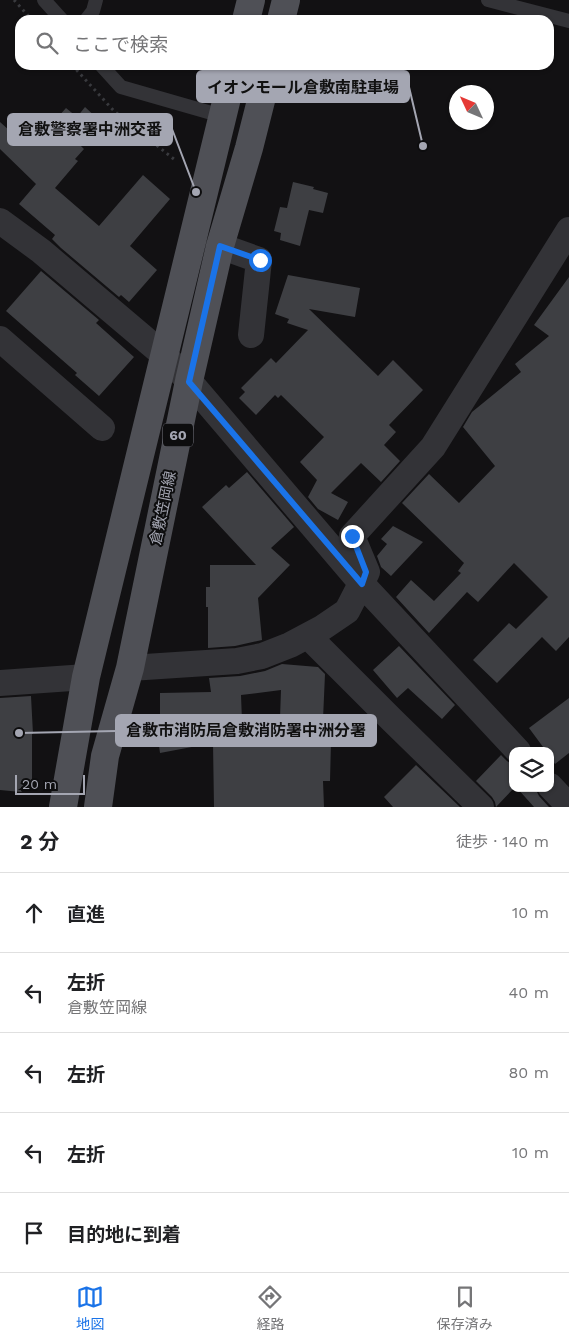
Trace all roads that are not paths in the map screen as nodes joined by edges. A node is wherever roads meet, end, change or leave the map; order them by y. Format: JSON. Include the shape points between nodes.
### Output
{"nodes":[{"id":1,"x":44,"y":0,"type":"edge"},
{"id":2,"x":96,"y":0,"type":"edge"},
{"id":3,"x":251,"y":0,"type":"edge"},
{"id":4,"x":286,"y":0,"type":"edge"},
{"id":5,"x":488,"y":0,"type":"edge"},
{"id":6,"x":58,"y":15,"type":"edge"},
{"id":7,"x":90,"y":15,"type":"edge"},
{"id":8,"x":247,"y":15,"type":"edge"},
{"id":9,"x":282,"y":15,"type":"edge"},
{"id":10,"x":549,"y":15,"type":"edge"},
{"id":11,"x":554,"y":16,"type":"edge"},
{"id":12,"x":569,"y":20,"type":"edge"},
{"id":13,"x":105,"y":70,"type":"edge"},
{"id":14,"x":234,"y":70,"type":"edge"},
{"id":15,"x":269,"y":70,"type":"edge"},
{"id":16,"x":222,"y":116,"type":"junction"},
{"id":17,"x":0,"y":221,"type":"edge"},
{"id":18,"x":569,"y":230,"type":"edge"},
{"id":19,"x":220,"y":246,"type":"junction"},
{"id":20,"x":251,"y":335,"type":"dead end"},
{"id":21,"x":0,"y":339,"type":"edge"},
{"id":22,"x":164,"y":356,"type":"junction"},
{"id":23,"x":189,"y":382,"type":"junction"},
{"id":24,"x":102,"y":428,"type":"dead end"},
{"id":25,"x":362,"y":584,"type":"junction"},
{"id":26,"x":308,"y":636,"type":"junction"},
{"id":27,"x":130,"y":668,"type":"junction"},
{"id":28,"x":86,"y":678,"type":"junction"},
{"id":29,"x":0,"y":683,"type":"edge"},
{"id":30,"x":514,"y":747,"type":"edge"},
{"id":31,"x":554,"y":790,"type":"edge"},
{"id":32,"x":569,"y":806,"type":"edge"},
{"id":33,"x":63,"y":807,"type":"edge"},
{"id":34,"x":98,"y":807,"type":"edge"},
{"id":35,"x":481,"y":807,"type":"edge"}],
"edges":[{"from":1,"to":6,"type":"lane"},
{"from":2,"to":7,"type":"lane"},
{"from":3,"to":8,"type":"main road"},
{"from":4,"to":9,"type":"main road"},
{"from":5,"to":10,"type":"lane"},
{"from":11,"to":12,"type":"lane"},
{"from":13,"to":16,"type":"lane","via":[[120,87]]},
{"from":14,"to":16,"type":"main road","number":"60"},
{"from":15,"to":19,"type":"main road","name":"倉敷笠岡線","number":"60"},
{"from":16,"to":22,"type":"main road","number":"60"},
{"from":17,"to":22,"type":"street","via":[[41,251]]},
{"from":18,"to":25,"type":"street","via":[[433,447],[352,536],[366,572]]},
{"from":19,"to":20,"type":"street","via":[[260,260]]},
{"from":19,"to":23,"type":"main road","name":"倉敷笠岡線","number":"60"},
{"from":21,"to":24,"type":"street"},
{"from":22,"to":23,"type":"street"},
{"from":22,"to":28,"type":"main road","number":"60"},
{"from":23,"to":25,"type":"street"},
{"from":23,"to":27,"type":"main road","name":"倉敷笠岡線","number":"60"},
{"from":25,"to":26,"type":"street","via":[[347,611]]},
{"from":25,"to":30,"type":"street"},
{"from":26,"to":27,"type":"street","via":[[262,656],[237,661]]},
{"from":26,"to":35,"type":"street"},
{"from":27,"to":34,"type":"main road","name":"倉敷笠岡線","number":"60","via":[[105,756]]},
{"from":28,"to":29,"type":"street"},
{"from":28,"to":33,"type":"main road","number":"60"},
{"from":31,"to":32,"type":"street"}]}
